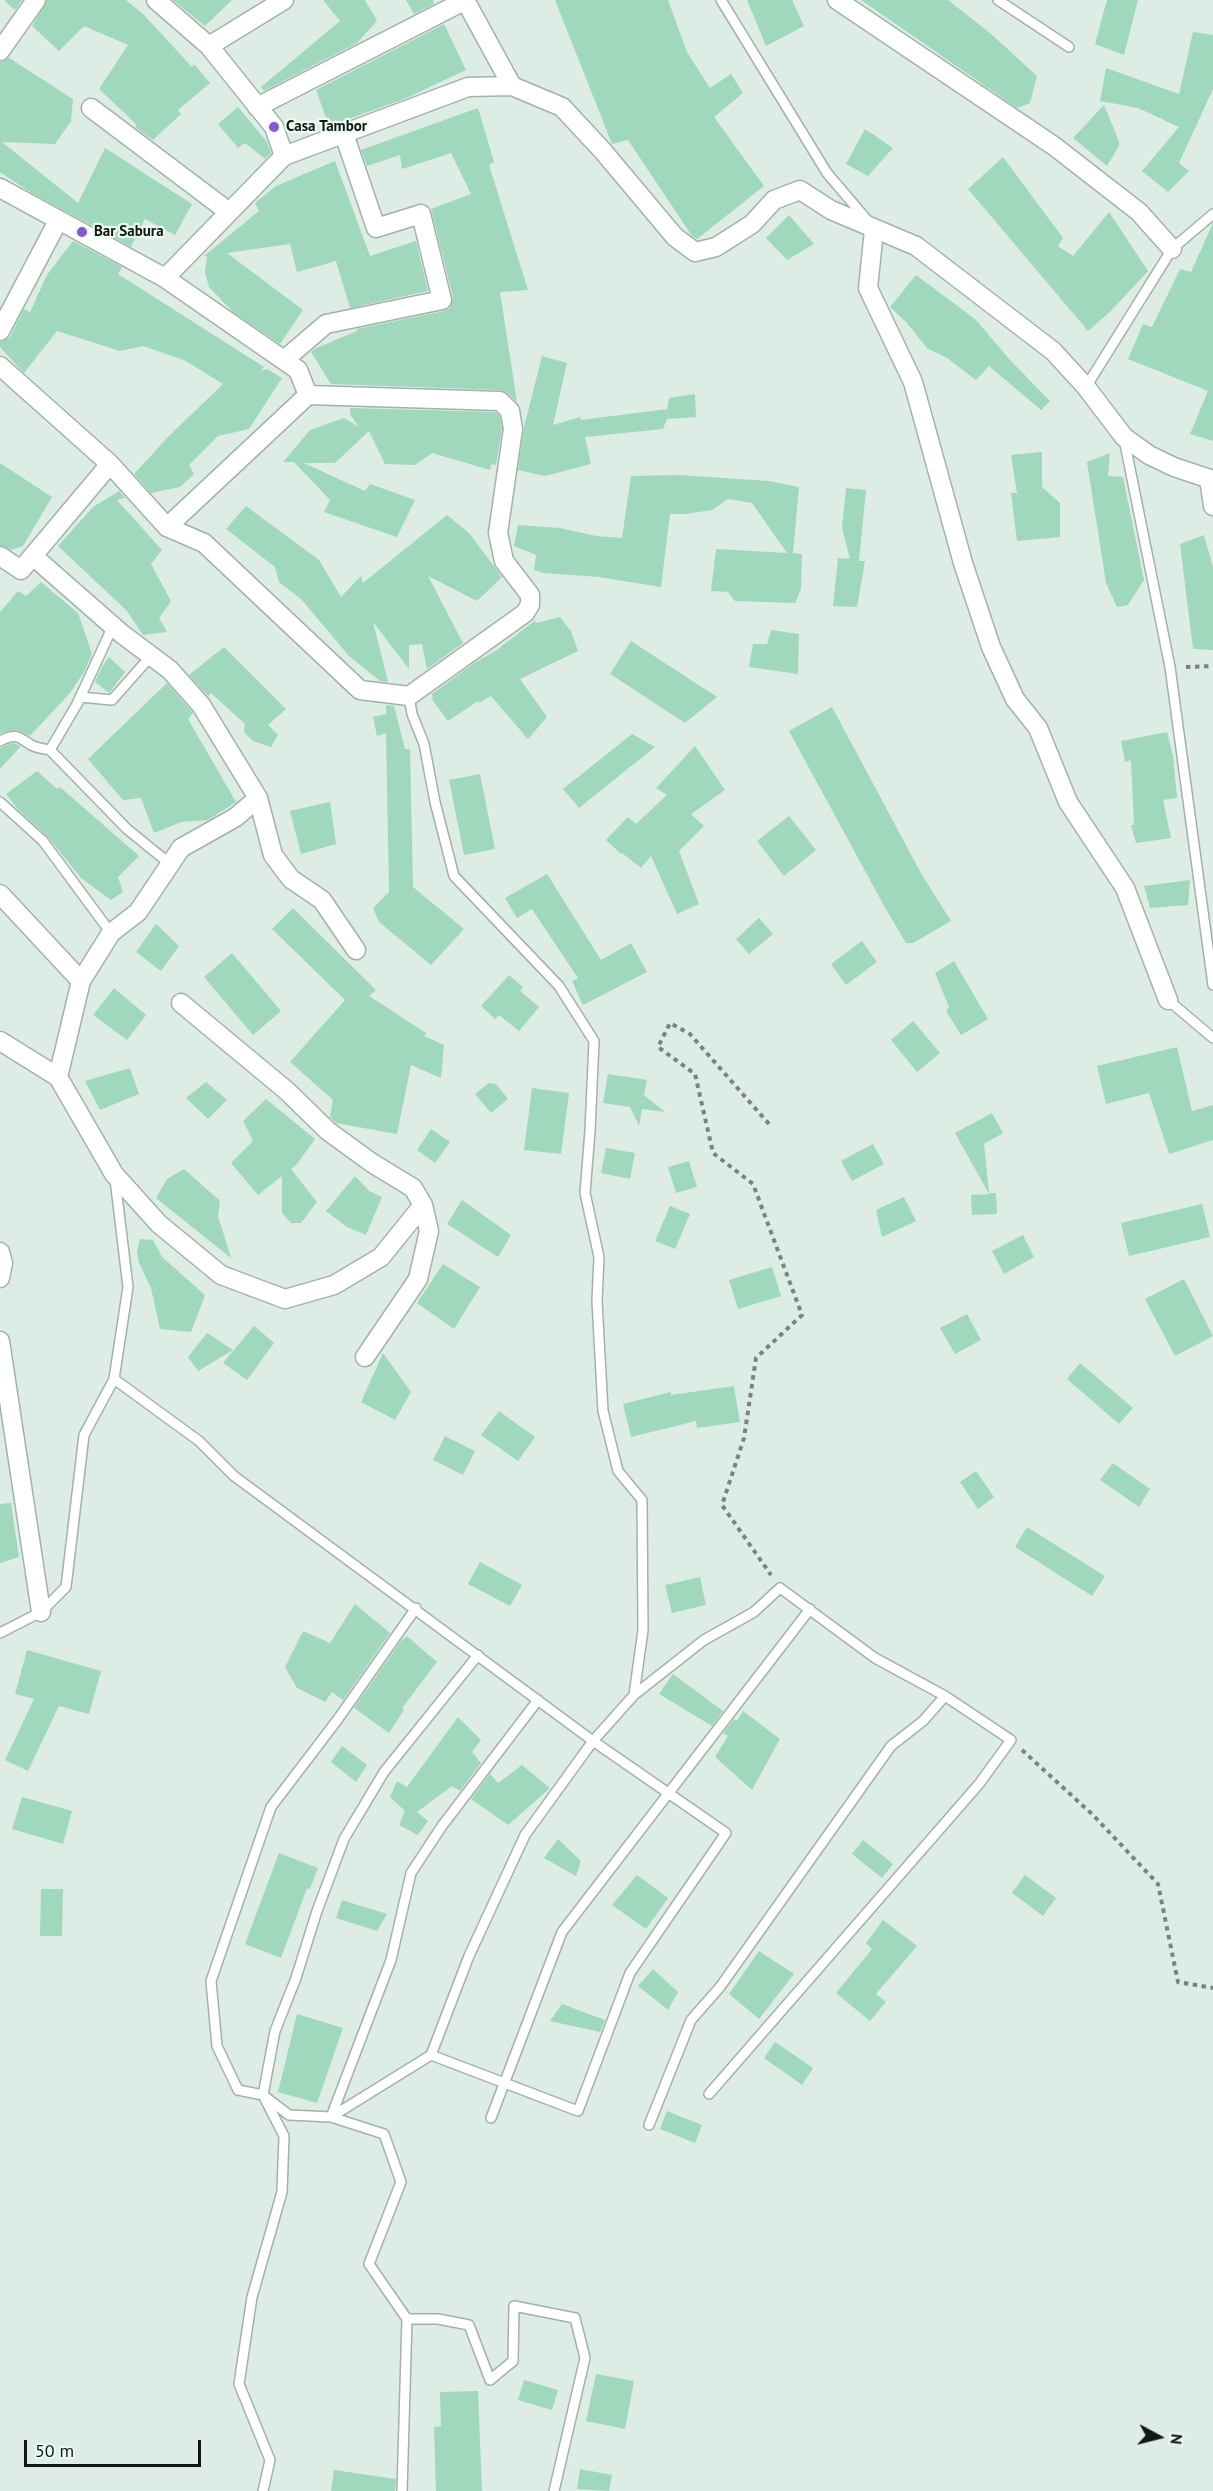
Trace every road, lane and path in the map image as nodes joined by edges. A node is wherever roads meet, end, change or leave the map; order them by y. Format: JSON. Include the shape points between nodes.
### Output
{"nodes":[{"id":1,"x":36,"y":0,"type":"edge"},
{"id":2,"x":156,"y":0,"type":"edge"},
{"id":3,"x":284,"y":0,"type":"edge"},
{"id":4,"x":465,"y":0,"type":"edge"},
{"id":5,"x":721,"y":0,"type":"edge"},
{"id":6,"x":837,"y":0,"type":"edge"},
{"id":7,"x":998,"y":0,"type":"edge"},
{"id":8,"x":209,"y":46,"type":"junction"},
{"id":9,"x":1069,"y":47,"type":"dead end"},
{"id":10,"x":0,"y":51,"type":"edge"},
{"id":11,"x":512,"y":86,"type":"junction"},
{"id":12,"x":257,"y":107,"type":"junction"},
{"id":13,"x":91,"y":108,"type":"dead end"},
{"id":14,"x":344,"y":134,"type":"junction"},
{"id":15,"x":284,"y":156,"type":"junction"},
{"id":16,"x":0,"y":188,"type":"edge"},
{"id":17,"x":229,"y":212,"type":"junction"},
{"id":18,"x":1213,"y":214,"type":"edge"},
{"id":19,"x":58,"y":221,"type":"junction"},
{"id":20,"x":874,"y":230,"type":"junction"},
{"id":21,"x":1172,"y":249,"type":"junction"},
{"id":22,"x":165,"y":278,"type":"junction"},
{"id":23,"x":0,"y":331,"type":"edge"},
{"id":24,"x":284,"y":360,"type":"junction"},
{"id":25,"x":0,"y":366,"type":"edge"},
{"id":26,"x":1086,"y":387,"type":"junction"},
{"id":27,"x":308,"y":395,"type":"junction"},
{"id":28,"x":1124,"y":436,"type":"junction"},
{"id":29,"x":110,"y":464,"type":"junction"},
{"id":30,"x":1211,"y":480,"type":"edge"},
{"id":31,"x":1213,"y":506,"type":"edge"},
{"id":32,"x":167,"y":526,"type":"junction"},
{"id":33,"x":0,"y":556,"type":"edge"},
{"id":34,"x":33,"y":556,"type":"junction"},
{"id":35,"x":113,"y":626,"type":"junction"},
{"id":36,"x":151,"y":656,"type":"junction"},
{"id":37,"x":1213,"y":666,"type":"edge"},
{"id":38,"x":1170,"y":667,"type":"junction"},
{"id":39,"x":410,"y":696,"type":"junction"},
{"id":40,"x":80,"y":697,"type":"junction"},
{"id":41,"x":0,"y":741,"type":"edge"},
{"id":42,"x":50,"y":750,"type":"junction"},
{"id":43,"x":258,"y":798,"type":"junction"},
{"id":44,"x":0,"y":802,"type":"edge"},
{"id":45,"x":170,"y":864,"type":"junction"},
{"id":46,"x":0,"y":894,"type":"edge"},
{"id":47,"x":111,"y":933,"type":"junction"},
{"id":48,"x":356,"y":950,"type":"dead end"},
{"id":49,"x":81,"y":981,"type":"junction"},
{"id":50,"x":1213,"y":985,"type":"edge"},
{"id":51,"x":1168,"y":1000,"type":"joint"},
{"id":52,"x":182,"y":1003,"type":"dead end"},
{"id":53,"x":1213,"y":1038,"type":"edge"},
{"id":54,"x":0,"y":1041,"type":"edge"},
{"id":55,"x":58,"y":1077,"type":"junction"},
{"id":56,"x":769,"y":1124,"type":"dead end"},
{"id":57,"x":114,"y":1174,"type":"junction"},
{"id":58,"x":423,"y":1205,"type":"junction"},
{"id":59,"x":0,"y":1252,"type":"edge"},
{"id":60,"x":0,"y":1278,"type":"edge"},
{"id":61,"x":0,"y":1341,"type":"edge"},
{"id":62,"x":365,"y":1357,"type":"dead end"},
{"id":63,"x":114,"y":1379,"type":"junction"},
{"id":64,"x":780,"y":1587,"type":"junction"},
{"id":65,"x":416,"y":1608,"type":"junction"},
{"id":66,"x":810,"y":1609,"type":"junction"},
{"id":67,"x":41,"y":1611,"type":"junction"},
{"id":68,"x":0,"y":1633,"type":"edge"},
{"id":69,"x":478,"y":1655,"type":"junction"},
{"id":70,"x":634,"y":1695,"type":"junction"},
{"id":71,"x":945,"y":1696,"type":"junction"},
{"id":72,"x":538,"y":1700,"type":"junction"},
{"id":73,"x":1011,"y":1740,"type":"junction"},
{"id":74,"x":593,"y":1741,"type":"junction"},
{"id":75,"x":669,"y":1793,"type":"junction"},
{"id":76,"x":1213,"y":1988,"type":"edge"},
{"id":77,"x":431,"y":2055,"type":"junction"},
{"id":78,"x":505,"y":2083,"type":"junction"},
{"id":79,"x":709,"y":2094,"type":"dead end"},
{"id":80,"x":262,"y":2095,"type":"junction"},
{"id":81,"x":330,"y":2117,"type":"junction"},
{"id":82,"x":491,"y":2118,"type":"dead end"},
{"id":83,"x":649,"y":2125,"type":"dead end"},
{"id":84,"x":407,"y":2319,"type":"junction"},
{"id":85,"x":263,"y":2491,"type":"edge"},
{"id":86,"x":402,"y":2491,"type":"edge"},
{"id":87,"x":554,"y":2491,"type":"edge"}],
"edges":[{"from":1,"to":10,"type":"street"},
{"from":2,"to":8,"type":"street"},
{"from":3,"to":8,"type":"street"},
{"from":4,"to":11,"type":"street"},
{"from":4,"to":12,"type":"street"},
{"from":5,"to":20,"type":"lane","via":[[827,173]]},
{"from":6,"to":21,"type":"street","via":[[1054,146],[1139,212]]},
{"from":7,"to":9,"type":"lane"},
{"from":8,"to":12,"type":"street"},
{"from":11,"to":14,"type":"street","via":[[468,87]]},
{"from":11,"to":20,"type":"street","via":[[561,107],[675,237],[695,252],[716,247],[752,224],[774,200],[800,190]]},
{"from":12,"to":15,"type":"street","via":[[274,127]]},
{"from":13,"to":17,"type":"street"},
{"from":14,"to":15,"type":"street"},
{"from":14,"to":24,"type":"street","via":[[376,228],[421,214],[441,300],[326,324]]},
{"from":15,"to":17,"type":"street"},
{"from":16,"to":19,"type":"street"},
{"from":17,"to":22,"type":"street"},
{"from":18,"to":21,"type":"lane"},
{"from":19,"to":22,"type":"street"},
{"from":19,"to":23,"type":"street"},
{"from":20,"to":26,"type":"street","via":[[916,246],[1053,351]]},
{"from":20,"to":51,"type":"street","via":[[868,288],[913,382],[963,563],[991,647],[1015,699],[1038,728],[1068,802],[1125,888]]},
{"from":21,"to":26,"type":"lane"},
{"from":22,"to":24,"type":"street"},
{"from":24,"to":27,"type":"street","via":[[298,370]]},
{"from":25,"to":29,"type":"street"},
{"from":26,"to":28,"type":"street"},
{"from":27,"to":32,"type":"street"},
{"from":27,"to":39,"type":"street","via":[[500,401],[510,411],[513,429],[498,533],[504,561],[530,596],[530,604],[525,613]]},
{"from":28,"to":30,"type":"street","via":[[1149,455]]},
{"from":28,"to":38,"type":"lane"},
{"from":29,"to":32,"type":"street"},
{"from":29,"to":34,"type":"street"},
{"from":30,"to":31,"type":"street"},
{"from":32,"to":39,"type":"street","via":[[204,543],[360,690]]},
{"from":33,"to":34,"type":"street","via":[[21,570]]},
{"from":34,"to":35,"type":"street"},
{"from":35,"to":36,"type":"street"},
{"from":35,"to":40,"type":"lane"},
{"from":36,"to":40,"type":"lane","via":[[112,700]]},
{"from":36,"to":43,"type":"street","via":[[170,670],[201,705]]},
{"from":37,"to":38,"type":"path"},
{"from":38,"to":50,"type":"lane"},
{"from":39,"to":70,"type":"lane","via":[[454,876],[559,986],[594,1041],[585,1193],[599,1257],[597,1301],[603,1411],[618,1471],[642,1500],[642,1630]]},
{"from":40,"to":42,"type":"lane"},
{"from":41,"to":42,"type":"lane","via":[[9,736],[23,738],[32,746]]},
{"from":42,"to":45,"type":"lane","via":[[128,830]]},
{"from":43,"to":45,"type":"street","via":[[236,817],[181,848]]},
{"from":43,"to":48,"type":"street","via":[[273,855],[291,879],[322,900]]},
{"from":44,"to":47,"type":"lane","via":[[43,841]]},
{"from":45,"to":47,"type":"street","via":[[138,912]]},
{"from":46,"to":49,"type":"street"},
{"from":47,"to":49,"type":"street"},
{"from":49,"to":55,"type":"street"},
{"from":51,"to":53,"type":"lane"},
{"from":52,"to":58,"type":"street","via":[[287,1091],[328,1131],[413,1188]]},
{"from":54,"to":55,"type":"street"},
{"from":55,"to":57,"type":"street"},
{"from":56,"to":64,"type":"path","via":[[690,1034],[670,1023],[658,1047],[694,1074],[712,1153],[753,1184],[802,1315],[756,1358],[744,1438],[722,1505]]},
{"from":57,"to":58,"type":"street","via":[[159,1224],[221,1275],[285,1299],[334,1285],[381,1257]]},
{"from":57,"to":63,"type":"lane","via":[[129,1287]]},
{"from":58,"to":62,"type":"street","via":[[429,1231],[418,1279]]},
{"from":59,"to":60,"type":"street"},
{"from":61,"to":67,"type":"street"},
{"from":63,"to":65,"type":"lane","via":[[199,1441],[234,1476]]},
{"from":63,"to":67,"type":"lane","via":[[84,1435],[66,1587]]},
{"from":64,"to":66,"type":"lane"},
{"from":64,"to":70,"type":"lane","via":[[754,1612],[704,1640]]},
{"from":65,"to":69,"type":"lane"},
{"from":65,"to":80,"type":"lane","via":[[271,1807],[212,1981],[217,2046],[238,2090]]},
{"from":66,"to":71,"type":"lane","via":[[875,1658]]},
{"from":66,"to":75,"type":"lane"},
{"from":67,"to":68,"type":"lane"},
{"from":69,"to":72,"type":"lane"},
{"from":69,"to":80,"type":"lane","via":[[384,1772],[344,1839],[275,2031]]},
{"from":70,"to":74,"type":"lane"},
{"from":71,"to":73,"type":"lane"},
{"from":71,"to":83,"type":"lane","via":[[923,1721],[891,1746],[720,1987],[691,2020]]},
{"from":72,"to":74,"type":"lane"},
{"from":72,"to":81,"type":"lane","via":[[411,1873],[391,1960]]},
{"from":73,"to":76,"type":"path","via":[[1093,1815],[1158,1884],[1178,1983]]},
{"from":73,"to":79,"type":"lane","via":[[979,1784]]},
{"from":74,"to":75,"type":"lane"},
{"from":74,"to":77,"type":"lane","via":[[525,1835],[469,1956]]},
{"from":75,"to":78,"type":"lane","via":[[562,1932]]},
{"from":75,"to":78,"type":"lane","via":[[726,1833],[630,1972],[578,2111]]},
{"from":77,"to":78,"type":"lane"},
{"from":77,"to":81,"type":"lane"},
{"from":78,"to":82,"type":"lane"},
{"from":80,"to":81,"type":"lane","via":[[288,2115]]},
{"from":80,"to":85,"type":"lane","via":[[284,2136],[282,2192],[252,2297],[239,2384],[270,2460]]},
{"from":81,"to":84,"type":"lane","via":[[384,2134],[401,2182],[369,2264]]},
{"from":84,"to":86,"type":"lane"},
{"from":84,"to":87,"type":"lane","via":[[469,2325],[490,2380],[513,2361],[514,2306],[575,2318],[585,2358]]}]}
